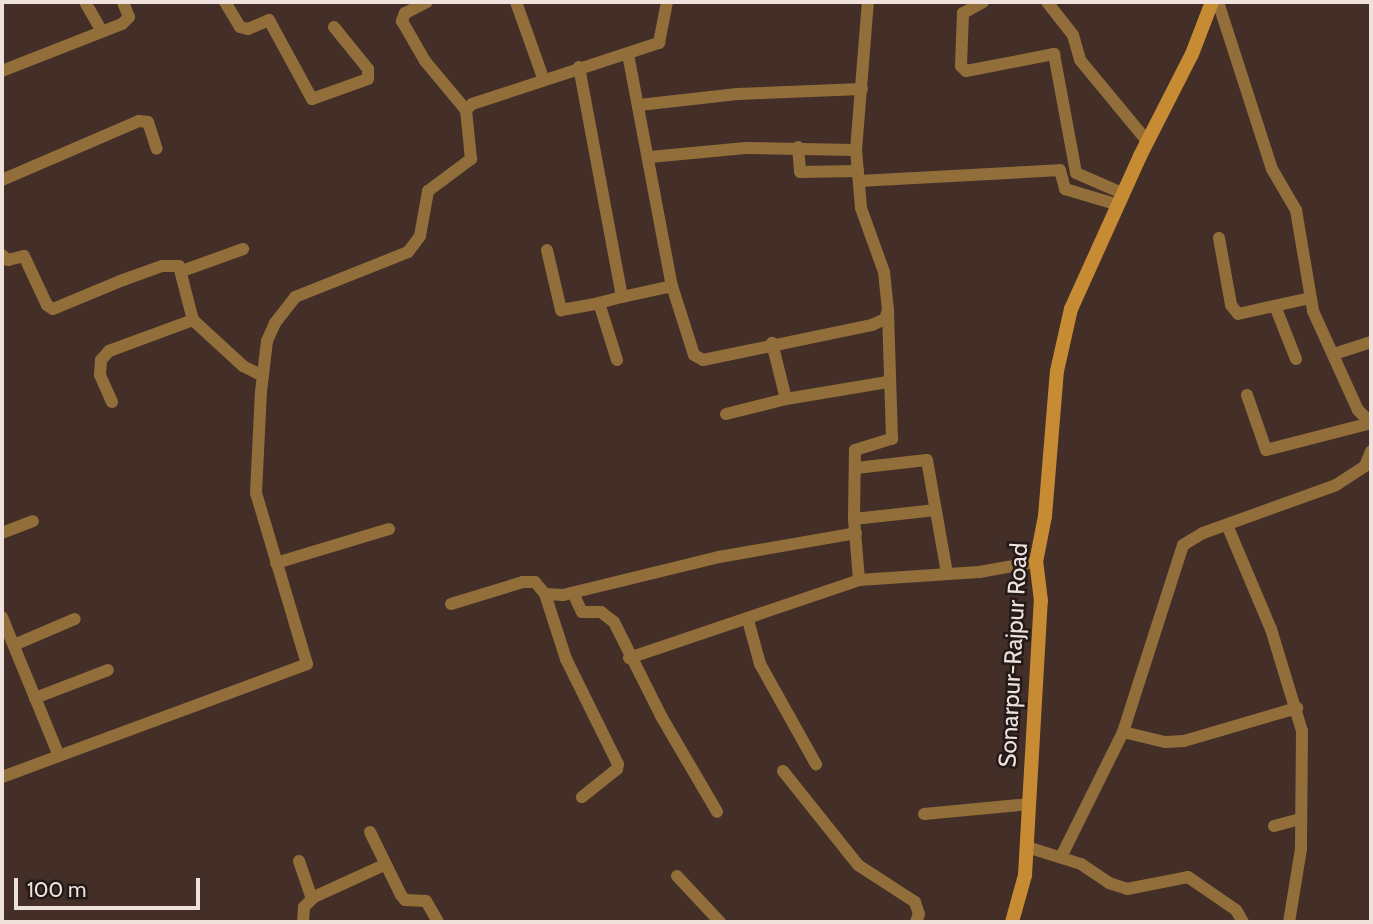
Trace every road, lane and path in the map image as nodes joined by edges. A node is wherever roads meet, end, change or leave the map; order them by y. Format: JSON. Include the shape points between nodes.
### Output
{"nodes":[{"id":1,"x":85,"y":2,"type":"edge"},
{"id":2,"x":123,"y":2,"type":"edge"},
{"id":3,"x":225,"y":2,"type":"edge"},
{"id":4,"x":427,"y":2,"type":"edge"},
{"id":5,"x":516,"y":2,"type":"edge"},
{"id":6,"x":667,"y":2,"type":"edge"},
{"id":7,"x":868,"y":2,"type":"edge"},
{"id":8,"x":983,"y":2,"type":"edge"},
{"id":9,"x":1047,"y":2,"type":"edge"},
{"id":10,"x":1212,"y":2,"type":"edge"},
{"id":11,"x":1219,"y":2,"type":"edge"},
{"id":12,"x":334,"y":27,"type":"dead end"},
{"id":13,"x":102,"y":32,"type":"junction"},
{"id":14,"x":628,"y":54,"type":"junction"},
{"id":15,"x":579,"y":66,"type":"junction"},
{"id":16,"x":2,"y":71,"type":"edge"},
{"id":17,"x":543,"y":78,"type":"junction"},
{"id":18,"x":862,"y":89,"type":"junction"},
{"id":19,"x":639,"y":105,"type":"junction"},
{"id":20,"x":466,"y":110,"type":"junction"},
{"id":21,"x":1146,"y":141,"type":"junction"},
{"id":22,"x":798,"y":147,"type":"junction"},
{"id":23,"x":157,"y":149,"type":"dead end"},
{"id":24,"x":856,"y":150,"type":"junction"},
{"id":25,"x":650,"y":157,"type":"junction"},
{"id":26,"x":858,"y":176,"type":"junction"},
{"id":27,"x":2,"y":180,"type":"edge"},
{"id":28,"x":1121,"y":199,"type":"junction"},
{"id":29,"x":1219,"y":238,"type":"dead end"},
{"id":30,"x":243,"y":249,"type":"dead end"},
{"id":31,"x":547,"y":250,"type":"dead end"},
{"id":32,"x":2,"y":255,"type":"edge"},
{"id":33,"x":183,"y":271,"type":"junction"},
{"id":34,"x":672,"y":286,"type":"junction"},
{"id":35,"x":622,"y":297,"type":"junction"},
{"id":36,"x":1310,"y":298,"type":"junction"},
{"id":37,"x":600,"y":303,"type":"junction"},
{"id":38,"x":1275,"y":306,"type":"junction"},
{"id":39,"x":888,"y":310,"type":"junction"},
{"id":40,"x":193,"y":320,"type":"junction"},
{"id":41,"x":1371,"y":342,"type":"edge"},
{"id":42,"x":772,"y":343,"type":"junction"},
{"id":43,"x":1334,"y":354,"type":"junction"},
{"id":44,"x":1296,"y":359,"type":"dead end"},
{"id":45,"x":617,"y":360,"type":"dead end"},
{"id":46,"x":263,"y":376,"type":"junction"},
{"id":47,"x":888,"y":382,"type":"junction"},
{"id":48,"x":1247,"y":395,"type":"dead end"},
{"id":49,"x":786,"y":399,"type":"junction"},
{"id":50,"x":112,"y":402,"type":"dead end"},
{"id":51,"x":726,"y":414,"type":"dead end"},
{"id":52,"x":1371,"y":423,"type":"edge"},
{"id":53,"x":1371,"y":451,"type":"edge"},
{"id":54,"x":856,"y":468,"type":"junction"},
{"id":55,"x":936,"y":510,"type":"junction"},
{"id":56,"x":854,"y":519,"type":"junction"},
{"id":57,"x":33,"y":521,"type":"dead end"},
{"id":58,"x":1227,"y":525,"type":"junction"},
{"id":59,"x":389,"y":529,"type":"dead end"},
{"id":60,"x":2,"y":533,"type":"edge"},
{"id":61,"x":856,"y":533,"type":"junction"},
{"id":62,"x":1036,"y":562,"type":"junction"},
{"id":63,"x":276,"y":563,"type":"junction"},
{"id":64,"x":947,"y":573,"type":"junction"},
{"id":65,"x":859,"y":580,"type":"junction"},
{"id":66,"x":573,"y":593,"type":"junction"},
{"id":67,"x":545,"y":594,"type":"junction"},
{"id":68,"x":451,"y":604,"type":"dead end"},
{"id":69,"x":2,"y":617,"type":"edge"},
{"id":70,"x":75,"y":619,"type":"dead end"},
{"id":71,"x":748,"y":620,"type":"junction"},
{"id":72,"x":14,"y":645,"type":"junction"},
{"id":73,"x":629,"y":657,"type":"junction"},
{"id":74,"x":108,"y":670,"type":"dead end"},
{"id":75,"x":36,"y":698,"type":"junction"},
{"id":76,"x":1297,"y":708,"type":"junction"},
{"id":77,"x":1123,"y":732,"type":"junction"},
{"id":78,"x":59,"y":757,"type":"junction"},
{"id":79,"x":817,"y":764,"type":"dead end"},
{"id":80,"x":783,"y":771,"type":"dead end"},
{"id":81,"x":2,"y":777,"type":"edge"},
{"id":82,"x":582,"y":797,"type":"dead end"},
{"id":83,"x":1029,"y":804,"type":"junction"},
{"id":84,"x":717,"y":812,"type":"dead end"},
{"id":85,"x":924,"y":814,"type":"dead end"},
{"id":86,"x":1301,"y":818,"type":"junction"},
{"id":87,"x":1274,"y":827,"type":"dead end"},
{"id":88,"x":370,"y":832,"type":"dead end"},
{"id":89,"x":1027,"y":847,"type":"junction"},
{"id":90,"x":1061,"y":857,"type":"junction"},
{"id":91,"x":299,"y":861,"type":"dead end"},
{"id":92,"x":384,"y":865,"type":"junction"},
{"id":93,"x":677,"y":876,"type":"dead end"},
{"id":94,"x":312,"y":899,"type":"junction"},
{"id":95,"x":1015,"y":920,"type":"edge"},
{"id":96,"x":303,"y":922,"type":"edge"},
{"id":97,"x":438,"y":922,"type":"edge"},
{"id":98,"x":720,"y":922,"type":"edge"},
{"id":99,"x":916,"y":922,"type":"edge"},
{"id":100,"x":1243,"y":922,"type":"edge"},
{"id":101,"x":1289,"y":922,"type":"edge"}],
"edges":[{"from":1,"to":13,"type":"street"},
{"from":2,"to":13,"type":"street","via":[[128,20]]},
{"from":3,"to":12,"type":"street","via":[[240,27],[248,29],[269,20],[312,99],[368,79],[368,69]]},
{"from":4,"to":20,"type":"street","via":[[405,13],[402,21],[425,61]]},
{"from":5,"to":17,"type":"street"},
{"from":6,"to":14,"type":"street","via":[[659,43]]},
{"from":7,"to":18,"type":"street"},
{"from":8,"to":28,"type":"street","via":[[963,13],[961,66],[966,71],[1054,54],[1076,173]]},
{"from":9,"to":21,"type":"street","via":[[1073,35],[1080,60]]},
{"from":10,"to":21,"type":"main road","name":"Sonarpur-Rajpur Road","via":[[1192,54]]},
{"from":11,"to":36,"type":"street","via":[[1272,169],[1296,210]]},
{"from":13,"to":16,"type":"street"},
{"from":14,"to":15,"type":"street"},
{"from":14,"to":19,"type":"street"},
{"from":15,"to":17,"type":"street"},
{"from":15,"to":35,"type":"street"},
{"from":17,"to":20,"type":"street","via":[[487,97]]},
{"from":18,"to":19,"type":"street","via":[[737,94]]},
{"from":18,"to":24,"type":"street"},
{"from":19,"to":25,"type":"street"},
{"from":20,"to":46,"type":"street","via":[[471,159],[428,191],[420,236],[408,252],[295,297],[282,310],[267,341]]},
{"from":21,"to":28,"type":"main road","name":"Sonarpur-Rajpur Road"},
{"from":22,"to":24,"type":"street"},
{"from":22,"to":25,"type":"street"},
{"from":22,"to":26,"type":"street","via":[[800,172]]},
{"from":23,"to":27,"type":"street","via":[[148,122],[139,121]]},
{"from":24,"to":26,"type":"street"},
{"from":25,"to":34,"type":"street"},
{"from":26,"to":28,"type":"street","via":[[1060,170],[1065,189]]},
{"from":26,"to":39,"type":"street","via":[[861,208],[884,272]]},
{"from":28,"to":62,"type":"main road","name":"Sonarpur-Rajpur Road","via":[[1071,309],[1057,371],[1045,516]]},
{"from":29,"to":38,"type":"street","via":[[1234,311]]},
{"from":30,"to":33,"type":"street"},
{"from":31,"to":37,"type":"street","via":[[561,310]]},
{"from":32,"to":33,"type":"street","via":[[8,260],[24,256],[47,305],[54,309],[162,267],[173,264]]},
{"from":33,"to":40,"type":"street"},
{"from":34,"to":35,"type":"street"},
{"from":34,"to":42,"type":"street","via":[[694,355],[703,360]]},
{"from":35,"to":37,"type":"street"},
{"from":36,"to":38,"type":"street"},
{"from":36,"to":43,"type":"street"},
{"from":37,"to":45,"type":"street"},
{"from":38,"to":44,"type":"street"},
{"from":39,"to":42,"type":"street","via":[[884,319],[872,325]]},
{"from":39,"to":47,"type":"street"},
{"from":40,"to":46,"type":"street","via":[[243,366]]},
{"from":40,"to":50,"type":"street","via":[[109,351],[101,360],[100,375]]},
{"from":41,"to":43,"type":"street"},
{"from":42,"to":49,"type":"street"},
{"from":43,"to":52,"type":"street","via":[[1358,410]]},
{"from":46,"to":63,"type":"street","via":[[256,493]]},
{"from":47,"to":49,"type":"street"},
{"from":47,"to":54,"type":"street","via":[[892,439],[855,450]]},
{"from":48,"to":52,"type":"street","via":[[1266,450]]},
{"from":49,"to":51,"type":"street"},
{"from":53,"to":58,"type":"street","via":[[1365,466],[1336,485]]},
{"from":54,"to":55,"type":"street","via":[[927,460]]},
{"from":54,"to":56,"type":"street"},
{"from":55,"to":56,"type":"street"},
{"from":55,"to":64,"type":"street"},
{"from":56,"to":61,"type":"street"},
{"from":57,"to":60,"type":"street"},
{"from":58,"to":76,"type":"street","via":[[1271,629]]},
{"from":58,"to":77,"type":"street","via":[[1182,545]]},
{"from":59,"to":63,"type":"street"},
{"from":61,"to":65,"type":"street"},
{"from":61,"to":66,"type":"street","via":[[719,557]]},
{"from":62,"to":64,"type":"street"},
{"from":62,"to":83,"type":"main road","name":"Sonarpur-Rajpur Road","via":[[1041,601]]},
{"from":63,"to":78,"type":"street","via":[[307,664]]},
{"from":64,"to":65,"type":"street"},
{"from":65,"to":71,"type":"street"},
{"from":66,"to":67,"type":"street"},
{"from":66,"to":73,"type":"street","via":[[582,612],[601,612],[614,622]]},
{"from":67,"to":68,"type":"street","via":[[535,582],[523,582]]},
{"from":67,"to":82,"type":"street","via":[[566,659],[618,764]]},
{"from":69,"to":72,"type":"street"},
{"from":70,"to":72,"type":"street"},
{"from":71,"to":73,"type":"street"},
{"from":71,"to":79,"type":"street","via":[[760,664]]},
{"from":72,"to":75,"type":"street"},
{"from":73,"to":84,"type":"street"},
{"from":74,"to":75,"type":"street"},
{"from":75,"to":78,"type":"street"},
{"from":76,"to":77,"type":"street","via":[[1184,741],[1165,742]]},
{"from":76,"to":86,"type":"street","via":[[1304,754]]},
{"from":77,"to":90,"type":"street"},
{"from":78,"to":81,"type":"street"},
{"from":80,"to":99,"type":"street","via":[[858,865],[915,902]]},
{"from":83,"to":85,"type":"street"},
{"from":83,"to":89,"type":"main road","name":"Sonarpur-Rajpur Road"},
{"from":86,"to":87,"type":"street"},
{"from":86,"to":101,"type":"street"},
{"from":88,"to":92,"type":"street"},
{"from":89,"to":90,"type":"street"},
{"from":89,"to":95,"type":"main road","name":"Sonarpur-Rajpur Road"},
{"from":90,"to":100,"type":"street","via":[[1127,889],[1188,877],[1236,910]]},
{"from":91,"to":94,"type":"street"},
{"from":92,"to":94,"type":"street"},
{"from":92,"to":97,"type":"street","via":[[405,900],[425,901]]},
{"from":93,"to":98,"type":"street"},
{"from":94,"to":96,"type":"street","via":[[304,907]]}]}
